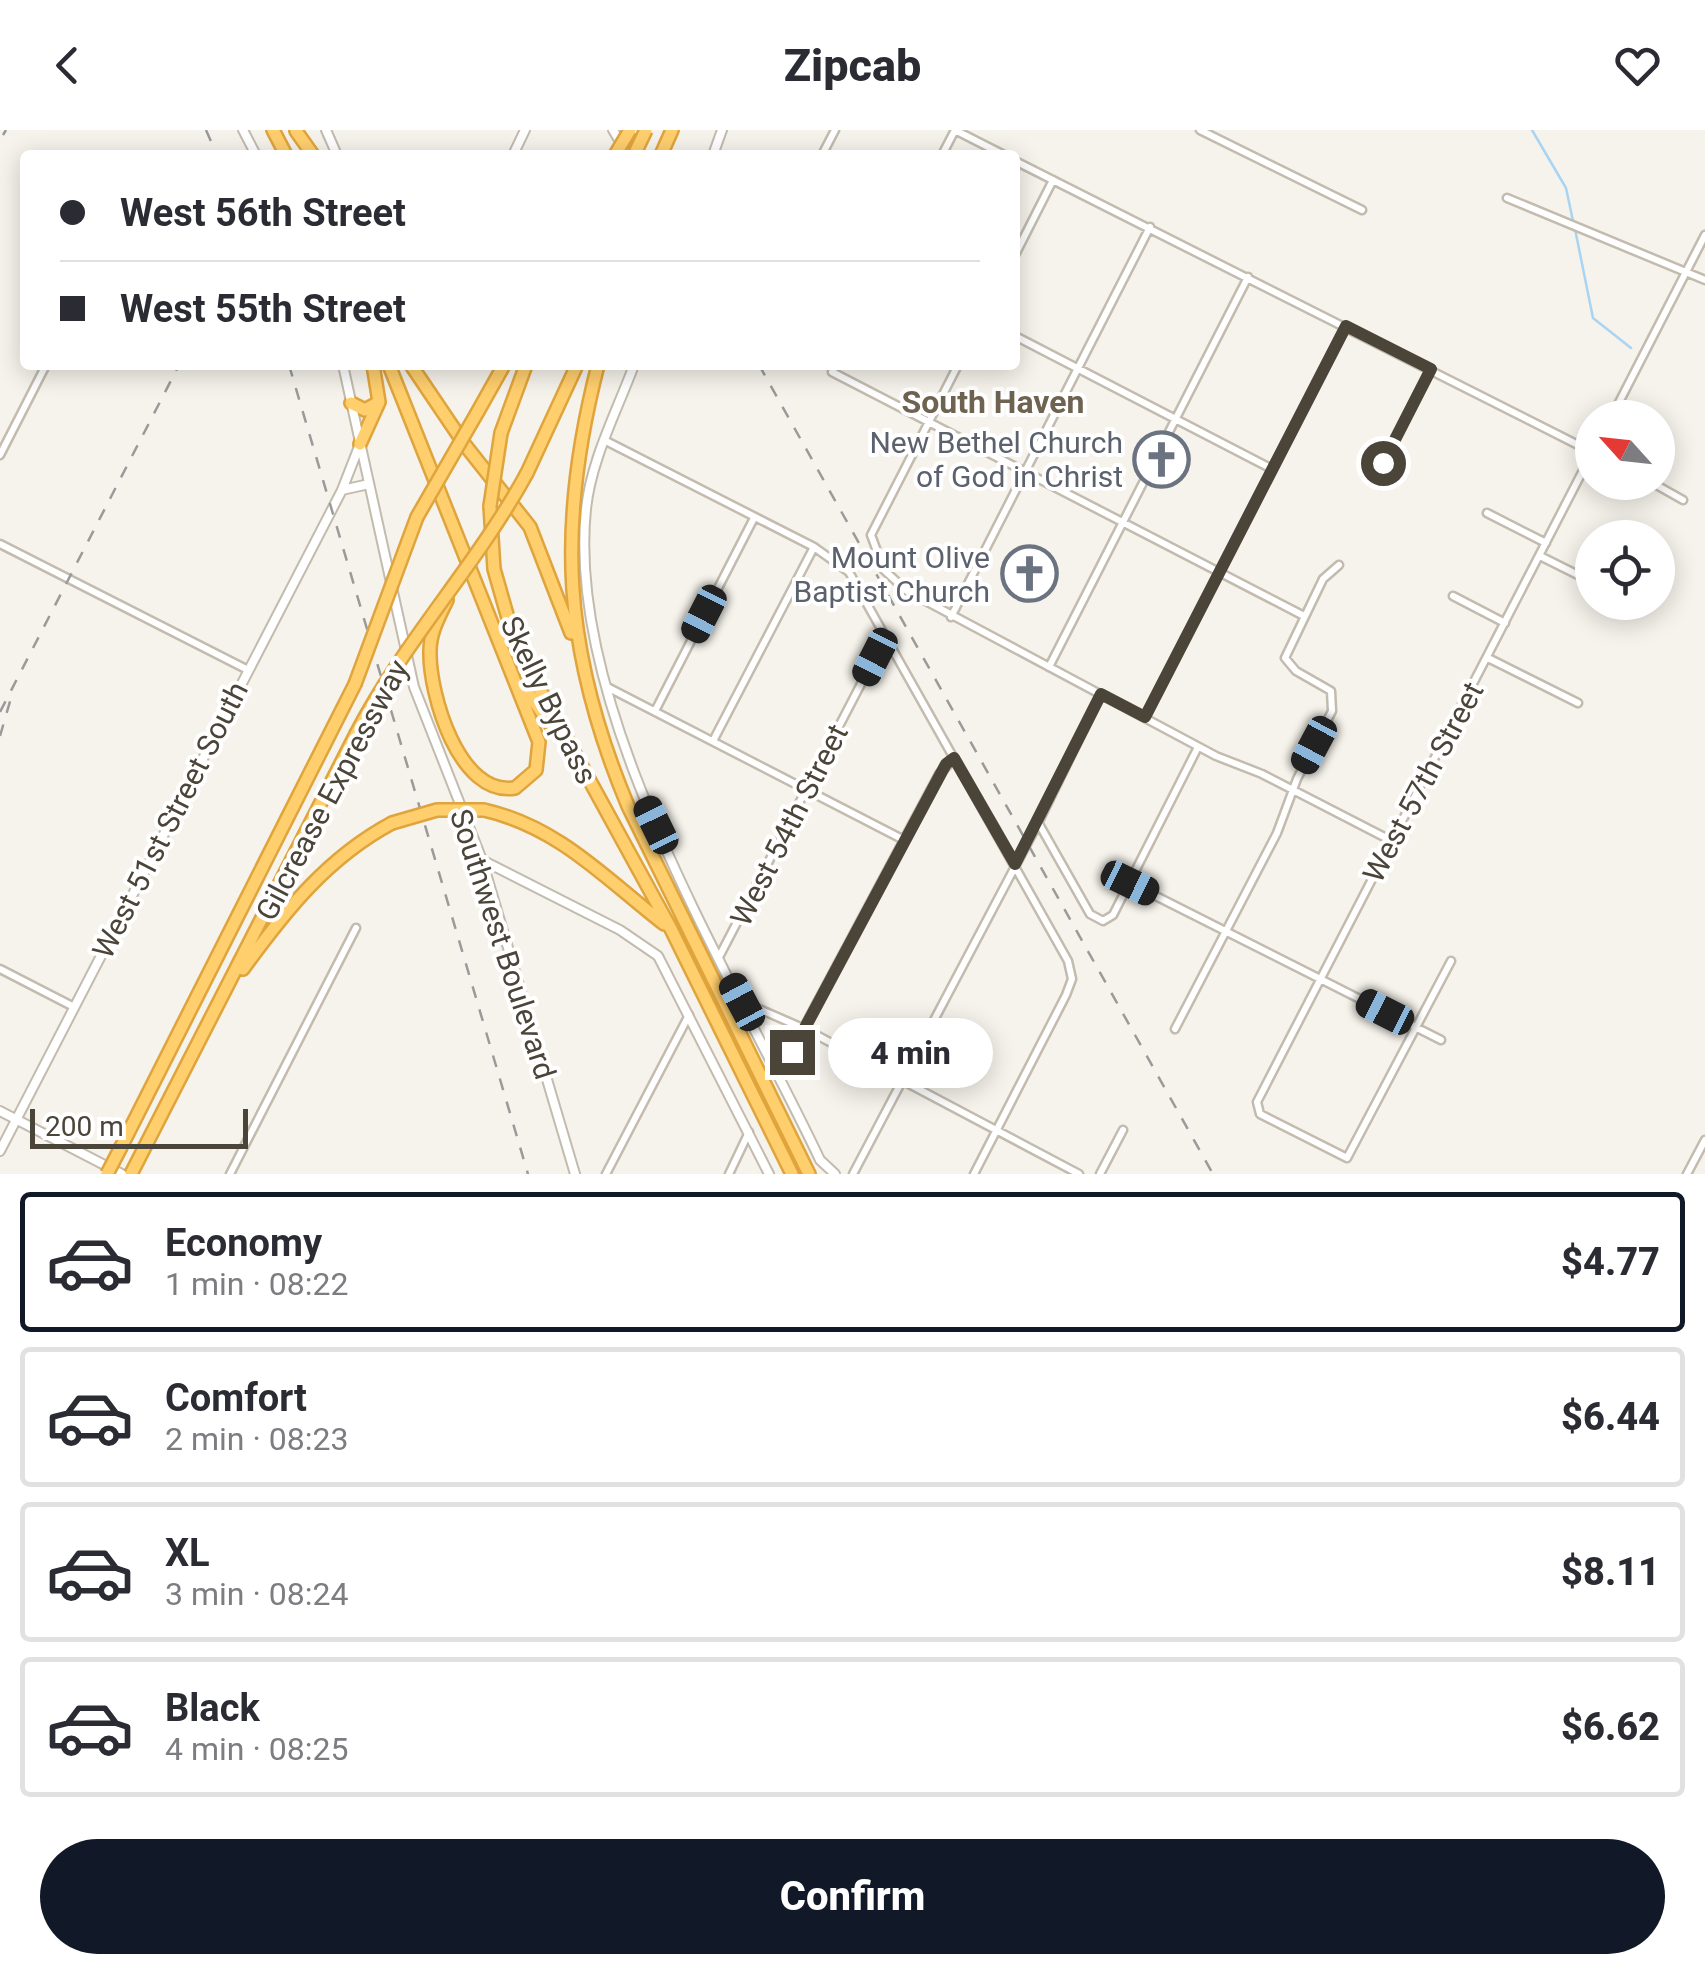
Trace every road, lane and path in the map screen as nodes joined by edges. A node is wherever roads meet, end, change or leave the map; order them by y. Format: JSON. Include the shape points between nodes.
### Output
{"nodes":[{"id":1,"x":955,"y":130,"type":"edge"},
{"id":2,"x":1200,"y":130,"type":"edge"},
{"id":3,"x":994,"y":150,"type":"edge"},
{"id":4,"x":1020,"y":163,"type":"edge"},
{"id":5,"x":1053,"y":180,"type":"junction"},
{"id":6,"x":1507,"y":198,"type":"dead end"},
{"id":7,"x":1362,"y":210,"type":"dead end"},
{"id":8,"x":1150,"y":228,"type":"junction"},
{"id":9,"x":1705,"y":235,"type":"edge"},
{"id":10,"x":1020,"y":245,"type":"edge"},
{"id":11,"x":1685,"y":274,"type":"junction"},
{"id":12,"x":1248,"y":277,"type":"junction"},
{"id":13,"x":1705,"y":280,"type":"edge"},
{"id":14,"x":1346,"y":326,"type":"junction"},
{"id":15,"x":1020,"y":339,"type":"edge"},
{"id":16,"x":1079,"y":369,"type":"junction"},
{"id":17,"x":1431,"y":369,"type":"junction"},
{"id":18,"x":43,"y":370,"type":"edge"},
{"id":19,"x":344,"y":370,"type":"edge"},
{"id":20,"x":373,"y":370,"type":"edge"},
{"id":21,"x":392,"y":370,"type":"edge"},
{"id":22,"x":414,"y":370,"type":"edge"},
{"id":23,"x":423,"y":370,"type":"edge"},
{"id":24,"x":501,"y":370,"type":"edge"},
{"id":25,"x":524,"y":370,"type":"edge"},
{"id":26,"x":575,"y":370,"type":"edge"},
{"id":27,"x":597,"y":370,"type":"edge"},
{"id":28,"x":632,"y":370,"type":"edge"},
{"id":29,"x":837,"y":370,"type":"edge"},
{"id":30,"x":955,"y":370,"type":"edge"},
{"id":31,"x":1620,"y":400,"type":"edge"},
{"id":32,"x":379,"y":402,"type":"junction"},
{"id":33,"x":351,"y":403,"type":"junction"},
{"id":34,"x":438,"y":407,"type":"junction"},
{"id":35,"x":1174,"y":418,"type":"junction"},
{"id":36,"x":927,"y":424,"type":"junction"},
{"id":37,"x":606,"y":441,"type":"junction"},
{"id":38,"x":360,"y":444,"type":"junction"},
{"id":39,"x":1575,"y":444,"type":"edge"},
{"id":40,"x":0,"y":455,"type":"edge"},
{"id":41,"x":1272,"y":469,"type":"junction"},
{"id":42,"x":1025,"y":474,"type":"junction"},
{"id":43,"x":369,"y":484,"type":"junction"},
{"id":44,"x":1380,"y":485,"type":"dead end"},
{"id":45,"x":1575,"y":486,"type":"edge"},
{"id":46,"x":342,"y":490,"type":"junction"},
{"id":47,"x":1675,"y":495,"type":"edge"},
{"id":48,"x":1684,"y":500,"type":"dead end"},
{"id":49,"x":1488,"y":513,"type":"dead end"},
{"id":50,"x":754,"y":518,"type":"junction"},
{"id":51,"x":1121,"y":523,"type":"junction"},
{"id":52,"x":1546,"y":543,"type":"junction"},
{"id":53,"x":0,"y":544,"type":"edge"},
{"id":54,"x":814,"y":547,"type":"junction"},
{"id":55,"x":1540,"y":556,"type":"junction"},
{"id":56,"x":1339,"y":565,"type":"dead end"},
{"id":57,"x":1218,"y":574,"type":"junction"},
{"id":58,"x":1575,"y":574,"type":"edge"},
{"id":59,"x":456,"y":581,"type":"junction"},
{"id":60,"x":1453,"y":596,"type":"dead end"},
{"id":61,"x":1304,"y":616,"type":"junction"},
{"id":62,"x":952,"y":617,"type":"junction"},
{"id":63,"x":1505,"y":623,"type":"junction"},
{"id":64,"x":889,"y":640,"type":"junction"},
{"id":65,"x":577,"y":651,"type":"junction"},
{"id":66,"x":1488,"y":658,"type":"junction"},
{"id":67,"x":1049,"y":668,"type":"junction"},
{"id":68,"x":512,"y":669,"type":"junction"},
{"id":69,"x":248,"y":670,"type":"junction"},
{"id":70,"x":609,"y":688,"type":"junction"},
{"id":71,"x":1101,"y":694,"type":"junction"},
{"id":72,"x":1578,"y":703,"type":"dead end"},
{"id":73,"x":655,"y":711,"type":"junction"},
{"id":74,"x":1145,"y":717,"type":"junction"},
{"id":75,"x":713,"y":741,"type":"junction"},
{"id":76,"x":1198,"y":747,"type":"junction"},
{"id":77,"x":954,"y":758,"type":"junction"},
{"id":78,"x":591,"y":786,"type":"junction"},
{"id":79,"x":808,"y":788,"type":"junction"},
{"id":80,"x":1293,"y":790,"type":"junction"},
{"id":81,"x":1038,"y":823,"type":"junction"},
{"id":82,"x":904,"y":840,"type":"junction"},
{"id":83,"x":1392,"y":841,"type":"junction"},
{"id":84,"x":482,"y":860,"type":"junction"},
{"id":85,"x":1015,"y":864,"type":"junction"},
{"id":86,"x":1130,"y":883,"type":"junction"},
{"id":87,"x":356,"y":928,"type":"dead end"},
{"id":88,"x":670,"y":928,"type":"junction"},
{"id":89,"x":1223,"y":930,"type":"junction"},
{"id":90,"x":718,"y":958,"type":"junction"},
{"id":91,"x":1451,"y":960,"type":"dead end"},
{"id":92,"x":0,"y":969,"type":"edge"},
{"id":93,"x":1321,"y":979,"type":"junction"},
{"id":94,"x":742,"y":1002,"type":"junction"},
{"id":95,"x":218,"y":1004,"type":"junction"},
{"id":96,"x":74,"y":1007,"type":"junction"},
{"id":97,"x":690,"y":1014,"type":"junction"},
{"id":98,"x":1418,"y":1028,"type":"junction"},
{"id":99,"x":805,"y":1029,"type":"junction"},
{"id":100,"x":1175,"y":1029,"type":"dead end"},
{"id":101,"x":1440,"y":1040,"type":"dead end"},
{"id":102,"x":779,"y":1074,"type":"junction"},
{"id":103,"x":902,"y":1082,"type":"junction"},
{"id":104,"x":0,"y":1110,"type":"edge"},
{"id":105,"x":17,"y":1120,"type":"junction"},
{"id":106,"x":750,"y":1130,"type":"junction"},
{"id":107,"x":1122,"y":1130,"type":"dead end"},
{"id":108,"x":996,"y":1131,"type":"junction"},
{"id":109,"x":1705,"y":1140,"type":"edge"},
{"id":110,"x":0,"y":1151,"type":"edge"},
{"id":111,"x":107,"y":1174,"type":"edge"},
{"id":112,"x":122,"y":1174,"type":"edge"},
{"id":113,"x":131,"y":1174,"type":"edge"},
{"id":114,"x":230,"y":1174,"type":"edge"},
{"id":115,"x":575,"y":1174,"type":"edge"},
{"id":116,"x":606,"y":1174,"type":"edge"},
{"id":117,"x":729,"y":1174,"type":"edge"},
{"id":118,"x":769,"y":1174,"type":"edge"},
{"id":119,"x":792,"y":1174,"type":"edge"},
{"id":120,"x":809,"y":1174,"type":"edge"},
{"id":121,"x":835,"y":1174,"type":"edge"},
{"id":122,"x":852,"y":1174,"type":"edge"},
{"id":123,"x":974,"y":1174,"type":"edge"},
{"id":124,"x":1078,"y":1174,"type":"edge"},
{"id":125,"x":1100,"y":1174,"type":"edge"},
{"id":126,"x":1688,"y":1174,"type":"edge"}],
"edges":[{"from":1,"to":3,"type":"street"},
{"from":2,"to":7,"type":"street"},
{"from":4,"to":5,"type":"street"},
{"from":5,"to":8,"type":"street"},
{"from":5,"to":10,"type":"street"},
{"from":6,"to":11,"type":"street"},
{"from":8,"to":12,"type":"street"},
{"from":8,"to":16,"type":"street"},
{"from":9,"to":11,"type":"street"},
{"from":11,"to":13,"type":"street"},
{"from":11,"to":31,"type":"street"},
{"from":12,"to":14,"type":"street"},
{"from":12,"to":35,"type":"street"},
{"from":14,"to":17,"type":"street"},
{"from":14,"to":41,"type":"street"},
{"from":15,"to":16,"type":"street"},
{"from":16,"to":35,"type":"street"},
{"from":16,"to":42,"type":"street"},
{"from":17,"to":39,"type":"street"},
{"from":17,"to":44,"type":"street","via":[[1383,463]]},
{"from":18,"to":40,"type":"street"},
{"from":19,"to":33,"type":"street","name":"Southwest Boulevard"},
{"from":20,"to":32,"type":"highway"},
{"from":21,"to":68,"type":"highway"},
{"from":22,"to":34,"type":"highway"},
{"from":23,"to":34,"type":"highway"},
{"from":24,"to":111,"type":"highway","name":"Gilcrease Expressway","bridge":true,"via":[[418,517],[355,684]]},
{"from":25,"to":78,"type":"highway","name":"Skelly Bypass","bridge":true,"via":[[501,432],[490,506],[494,569],[509,630]]},
{"from":26,"to":59,"type":"highway","name":"Gilcrease Expressway","bridge":true,"via":[[527,473]]},
{"from":27,"to":65,"type":"highway","name":"Skelly Bypass","via":[[572,498]]},
{"from":28,"to":37,"type":"street"},
{"from":29,"to":36,"type":"street"},
{"from":30,"to":36,"type":"street"},
{"from":32,"to":33,"type":"highway","via":[[366,410]]},
{"from":32,"to":38,"type":"highway"},
{"from":33,"to":38,"type":"street","name":"Southwest Boulevard"},
{"from":34,"to":65,"type":"highway","via":[[530,527]]},
{"from":35,"to":41,"type":"street"},
{"from":35,"to":51,"type":"street"},
{"from":36,"to":42,"type":"street"},
{"from":36,"to":62,"type":"street","via":[[872,535],[895,582]]},
{"from":37,"to":50,"type":"street"},
{"from":37,"to":70,"type":"street","via":[[588,492],[584,546]]},
{"from":38,"to":43,"type":"street","name":"Southwest Boulevard"},
{"from":38,"to":46,"type":"street","name":"West 51st Street South"},
{"from":41,"to":57,"type":"street"},
{"from":42,"to":51,"type":"street"},
{"from":42,"to":62,"type":"street"},
{"from":43,"to":46,"type":"street"},
{"from":43,"to":84,"type":"street","name":"Southwest Boulevard","via":[[418,702]]},
{"from":45,"to":52,"type":"street","name":"West 57th Street"},
{"from":46,"to":69,"type":"street","name":"West 51st Street South"},
{"from":47,"to":48,"type":"street"},
{"from":49,"to":52,"type":"street"},
{"from":50,"to":54,"type":"street"},
{"from":50,"to":73,"type":"street"},
{"from":51,"to":57,"type":"street"},
{"from":51,"to":67,"type":"street"},
{"from":52,"to":55,"type":"street","name":"West 57th Street"},
{"from":53,"to":69,"type":"street"},
{"from":54,"to":64,"type":"street","via":[[850,572]]},
{"from":54,"to":75,"type":"street"},
{"from":55,"to":58,"type":"street"},
{"from":55,"to":63,"type":"street","name":"West 57th Street"},
{"from":56,"to":61,"type":"street","via":[[1323,579]]},
{"from":57,"to":61,"type":"street"},
{"from":57,"to":74,"type":"street"},
{"from":59,"to":68,"type":"highway","bridge":true,"via":[[434,628],[430,656],[439,703],[479,780],[501,789],[528,781],[540,755]]},
{"from":59,"to":95,"type":"highway","name":"Gilcrease Expressway","bridge":true,"via":[[356,734]]},
{"from":60,"to":63,"type":"street"},
{"from":61,"to":80,"type":"street","via":[[1285,658],[1333,696]]},
{"from":62,"to":67,"type":"street"},
{"from":63,"to":66,"type":"street","name":"West 57th Street"},
{"from":64,"to":77,"type":"street"},
{"from":64,"to":79,"type":"street","name":"West 54th Street"},
{"from":65,"to":120,"type":"highway","name":"Skelly Bypass","via":[[628,806]]},
{"from":66,"to":72,"type":"street"},
{"from":66,"to":83,"type":"street","name":"West 57th Street"},
{"from":67,"to":71,"type":"street"},
{"from":68,"to":78,"type":"highway"},
{"from":69,"to":96,"type":"street","name":"West 51st Street South"},
{"from":70,"to":73,"type":"street"},
{"from":70,"to":90,"type":"street","via":[[642,797]]},
{"from":71,"to":74,"type":"street"},
{"from":71,"to":81,"type":"street"},
{"from":73,"to":75,"type":"street"},
{"from":74,"to":76,"type":"street"},
{"from":75,"to":79,"type":"street"},
{"from":76,"to":80,"type":"street"},
{"from":76,"to":86,"type":"street"},
{"from":77,"to":82,"type":"street"},
{"from":77,"to":85,"type":"street"},
{"from":78,"to":88,"type":"highway","name":"Skelly Bypass"},
{"from":79,"to":82,"type":"street"},
{"from":79,"to":90,"type":"street","name":"West 54th Street"},
{"from":80,"to":83,"type":"street"},
{"from":80,"to":89,"type":"street"},
{"from":81,"to":85,"type":"street"},
{"from":81,"to":86,"type":"street","via":[[1090,914],[1102,921],[1113,916]]},
{"from":82,"to":99,"type":"street"},
{"from":83,"to":93,"type":"street","name":"West 57th Street"},
{"from":84,"to":97,"type":"street","via":[[658,956]]},
{"from":84,"to":115,"type":"street","name":"Southwest Boulevard"},
{"from":85,"to":103,"type":"street"},
{"from":85,"to":108,"type":"street","via":[[1072,978]]},
{"from":86,"to":89,"type":"street"},
{"from":87,"to":114,"type":"street"},
{"from":88,"to":95,"type":"highway","bridge":true,"via":[[575,850],[518,820],[484,810],[437,810],[392,823],[337,858],[306,887]]},
{"from":88,"to":119,"type":"highway","name":"Skelly Bypass"},
{"from":89,"to":93,"type":"street"},
{"from":89,"to":100,"type":"street"},
{"from":90,"to":94,"type":"street"},
{"from":91,"to":98,"type":"street"},
{"from":92,"to":96,"type":"street"},
{"from":93,"to":98,"type":"street"},
{"from":93,"to":98,"type":"street","name":"West 57th Street","via":[[1257,1110],[1347,1158]]},
{"from":94,"to":99,"type":"street"},
{"from":94,"to":102,"type":"street"},
{"from":95,"to":113,"type":"highway","name":"Gilcrease Expressway"},
{"from":96,"to":105,"type":"street","name":"West 51st Street South"},
{"from":97,"to":106,"type":"street"},
{"from":97,"to":116,"type":"street"},
{"from":98,"to":101,"type":"street"},
{"from":99,"to":102,"type":"street"},
{"from":99,"to":103,"type":"street"},
{"from":102,"to":121,"type":"street","via":[[820,1160]]},
{"from":103,"to":108,"type":"street"},
{"from":103,"to":122,"type":"street"},
{"from":104,"to":105,"type":"street"},
{"from":105,"to":110,"type":"street","name":"West 51st Street South"},
{"from":105,"to":112,"type":"street"},
{"from":106,"to":117,"type":"street"},
{"from":106,"to":118,"type":"street"},
{"from":107,"to":125,"type":"street"},
{"from":108,"to":123,"type":"street"},
{"from":108,"to":124,"type":"street"},
{"from":109,"to":126,"type":"street"}]}
